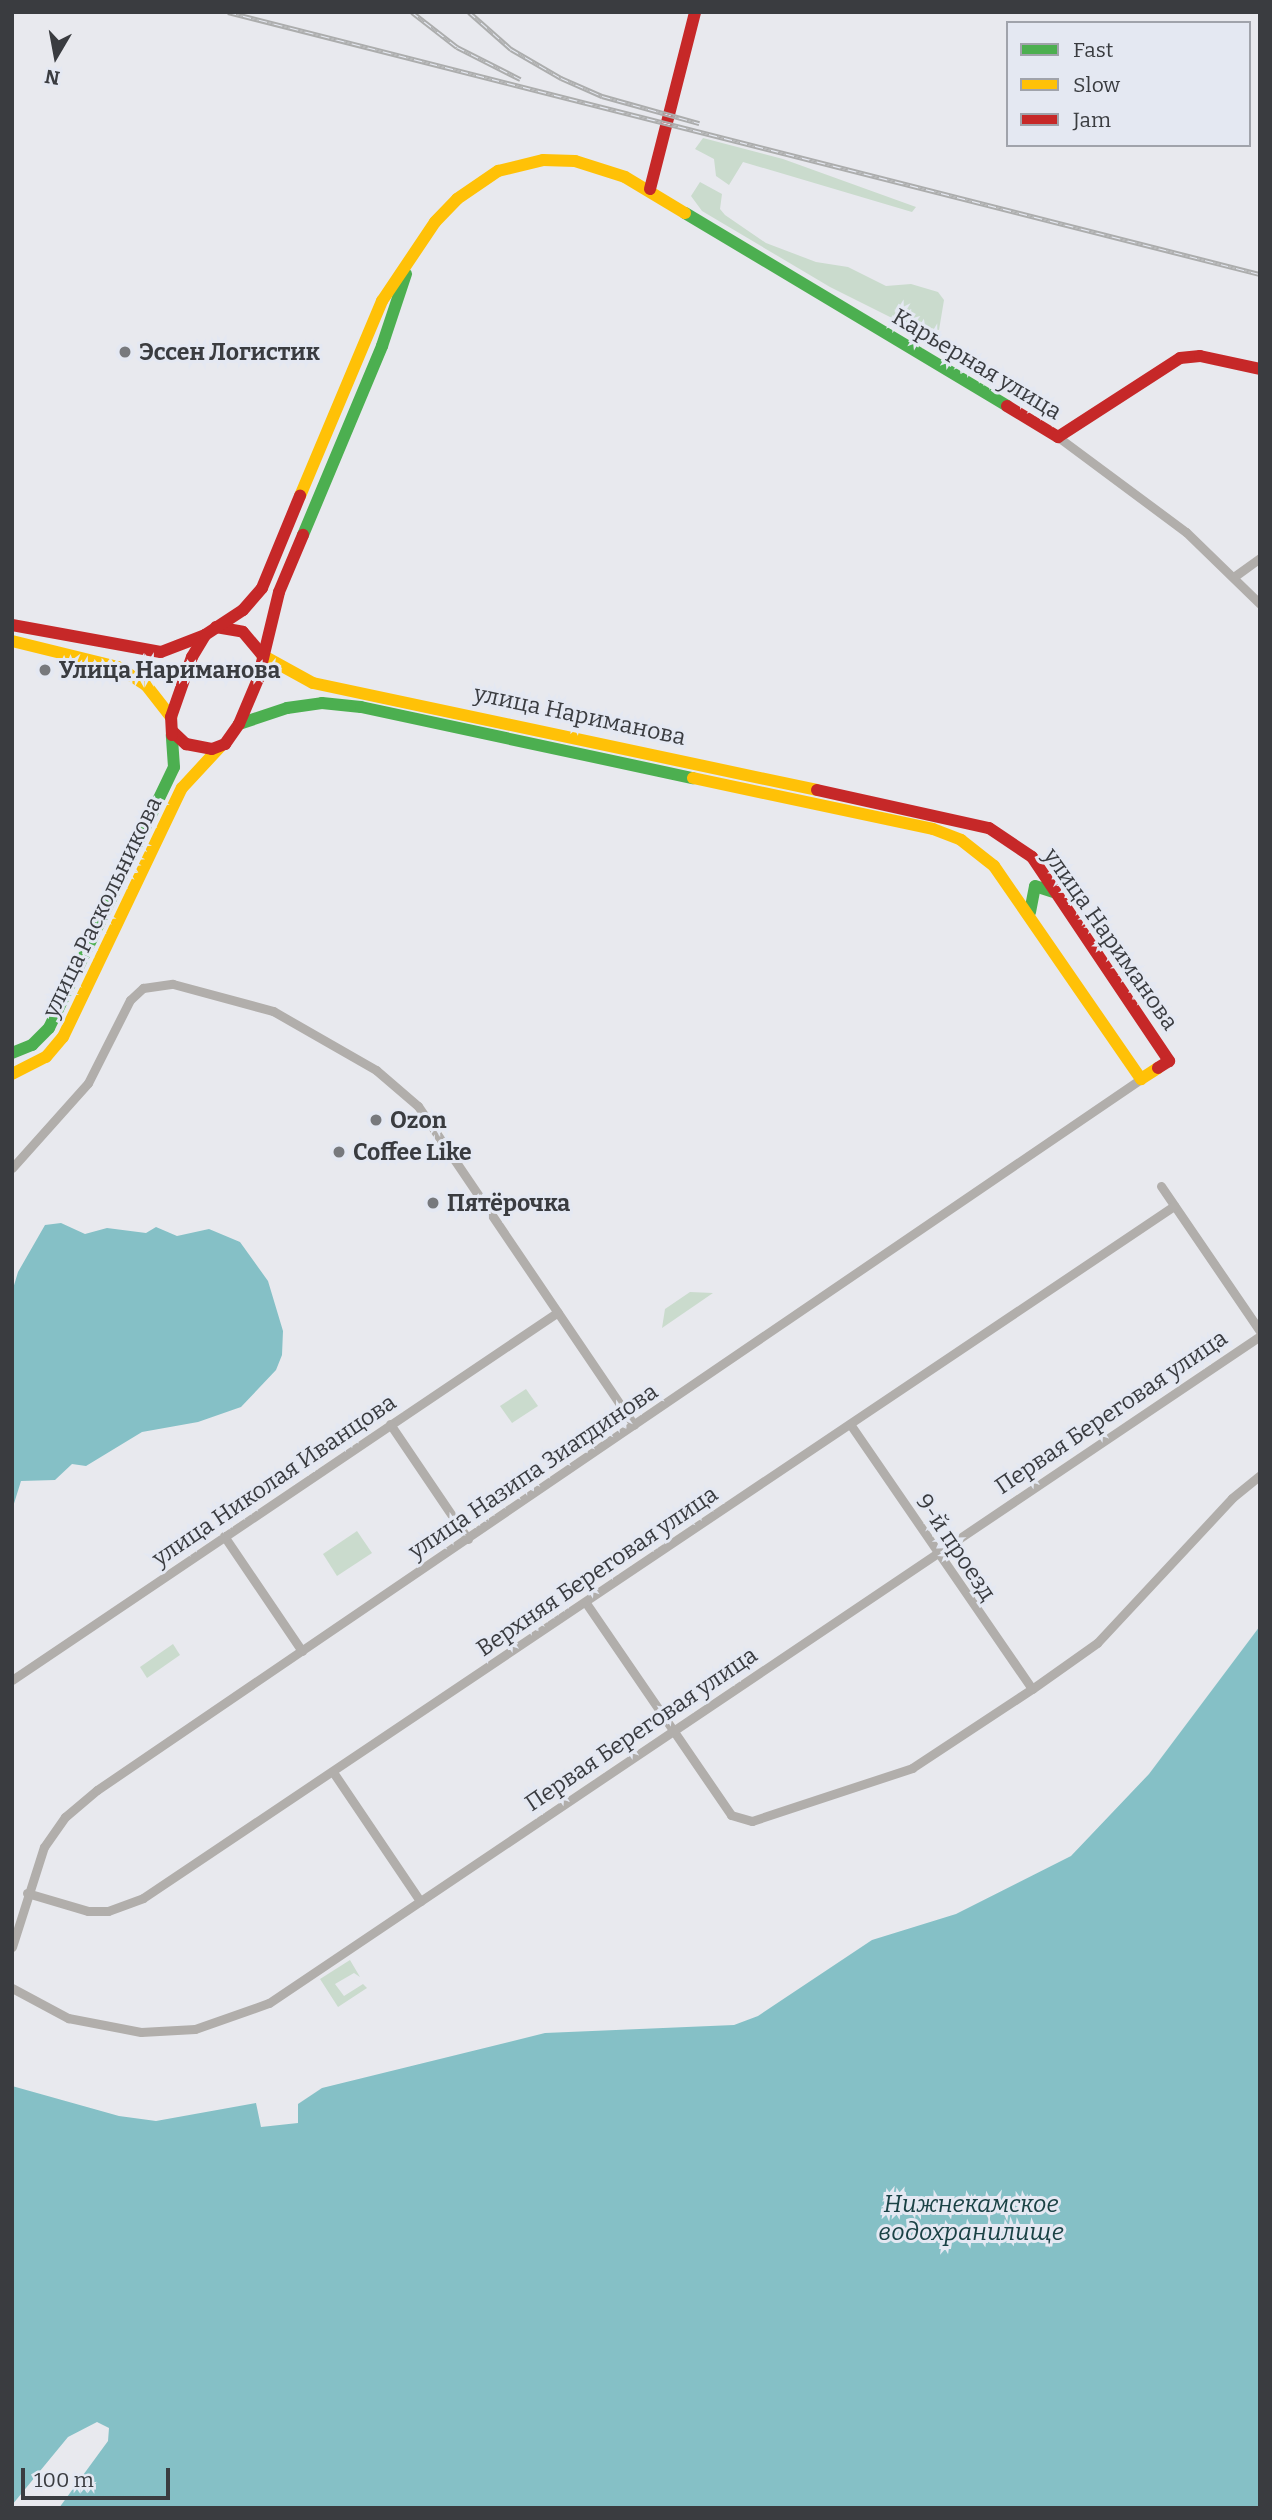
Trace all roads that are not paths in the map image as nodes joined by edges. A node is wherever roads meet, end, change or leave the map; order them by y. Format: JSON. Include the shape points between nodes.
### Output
{"nodes":[{"id":1,"x":695,"y":12,"type":"edge"},
{"id":2,"x":650,"y":189,"type":"junction"},
{"id":3,"x":410,"y":260,"type":"junction"},
{"id":4,"x":1260,"y":369,"type":"edge"},
{"id":5,"x":1058,"y":437,"type":"junction"},
{"id":6,"x":1260,"y":558,"type":"edge"},
{"id":7,"x":1234,"y":576,"type":"junction"},
{"id":8,"x":1260,"y":604,"type":"edge"},
{"id":9,"x":12,"y":625,"type":"edge"},
{"id":10,"x":211,"y":631,"type":"junction"},
{"id":11,"x":12,"y":641,"type":"edge"},
{"id":12,"x":262,"y":655,"type":"junction"},
{"id":13,"x":170,"y":717,"type":"junction"},
{"id":14,"x":239,"y":724,"type":"junction"},
{"id":15,"x":173,"y":732,"type":"junction"},
{"id":16,"x":220,"y":747,"type":"junction"},
{"id":17,"x":1059,"y":895,"type":"junction"},
{"id":18,"x":1030,"y":912,"type":"junction"},
{"id":19,"x":12,"y":1053,"type":"edge"},
{"id":20,"x":12,"y":1074,"type":"edge"},
{"id":21,"x":1141,"y":1079,"type":"junction"},
{"id":22,"x":12,"y":1168,"type":"edge"},
{"id":23,"x":1161,"y":1186,"type":"dead end"},
{"id":24,"x":1174,"y":1206,"type":"junction"},
{"id":25,"x":558,"y":1312,"type":"junction"},
{"id":26,"x":1260,"y":1331,"type":"edge"},
{"id":27,"x":1260,"y":1336,"type":"edge"},
{"id":28,"x":390,"y":1424,"type":"junction"},
{"id":29,"x":850,"y":1424,"type":"junction"},
{"id":30,"x":634,"y":1425,"type":"junction"},
{"id":31,"x":1260,"y":1475,"type":"edge"},
{"id":32,"x":224,"y":1536,"type":"junction"},
{"id":33,"x":468,"y":1539,"type":"junction"},
{"id":34,"x":936,"y":1552,"type":"junction"},
{"id":35,"x":586,"y":1603,"type":"junction"},
{"id":36,"x":302,"y":1651,"type":"junction"},
{"id":37,"x":12,"y":1680,"type":"edge"},
{"id":38,"x":1032,"y":1689,"type":"junction"},
{"id":39,"x":672,"y":1731,"type":"junction"},
{"id":40,"x":333,"y":1772,"type":"junction"},
{"id":41,"x":27,"y":1893,"type":"junction"},
{"id":42,"x":420,"y":1901,"type":"junction"},
{"id":43,"x":12,"y":1947,"type":"edge"},
{"id":44,"x":12,"y":1988,"type":"edge"}],
"edges":[{"from":1,"to":2,"type":"main road"},
{"from":2,"to":3,"type":"main road","name":"Карьерная улица","via":[[602,167],[522,162],[498,171],[457,199]]},
{"from":2,"to":5,"type":"main road","name":"Карьерная улица"},
{"from":3,"to":10,"type":"main road","name":"Карьерная улица","via":[[382,301],[363,343],[262,588],[243,610]]},
{"from":3,"to":12,"type":"main road","name":"улица Раскольникова","via":[[382,346],[279,592]]},
{"from":4,"to":5,"type":"main road","via":[[1200,356],[1180,358]]},
{"from":5,"to":7,"type":"street","name":"Карьерная улица","via":[[1186,532]]},
{"from":6,"to":7,"type":"street"},
{"from":7,"to":8,"type":"street","name":"Карьерная улица"},
{"from":9,"to":10,"type":"main road","via":[[161,652]]},
{"from":10,"to":12,"type":"main road","name":"улица Нариманова","via":[[243,632]]},
{"from":10,"to":13,"type":"main road"},
{"from":11,"to":13,"type":"main road","via":[[118,667],[146,685]]},
{"from":12,"to":14,"type":"main road","name":"улица Раскольникова","via":[[258,679]]},
{"from":12,"to":17,"type":"main road","name":"улица Нариманова","via":[[313,683],[978,825],[1032,857]]},
{"from":13,"to":15,"type":"main road","name":"улица Раскольникова"},
{"from":14,"to":16,"type":"main road","name":"улица Раскольникова"},
{"from":14,"to":18,"type":"main road","name":"улица Нариманова","via":[[287,708],[322,703],[361,707],[921,825],[961,840],[994,866]]},
{"from":15,"to":16,"type":"main road","via":[[193,747]]},
{"from":15,"to":19,"type":"main road","name":"улица Раскольникова","via":[[174,767],[49,1028],[24,1051]]},
{"from":16,"to":20,"type":"main road","name":"улица Раскольникова","via":[[182,788],[63,1037],[46,1057]]},
{"from":17,"to":18,"type":"main road","via":[[1043,885],[1035,886]]},
{"from":17,"to":21,"type":"main road","name":"улица Нариманова","via":[[1169,1061]]},
{"from":18,"to":21,"type":"main road","name":"улица Нариманова"},
{"from":21,"to":30,"type":"street","name":"улица Назипа Зиатдинова"},
{"from":22,"to":25,"type":"street","via":[[88,1083],[130,1000],[142,988],[160,983],[260,1006],[316,1032],[402,1090]]},
{"from":23,"to":24,"type":"street"},
{"from":24,"to":26,"type":"street"},
{"from":24,"to":29,"type":"street","name":"Верхняя Береговая улица"},
{"from":25,"to":28,"type":"street","name":"улица Николая Иванцова"},
{"from":25,"to":30,"type":"street"},
{"from":27,"to":34,"type":"street","name":"Первая Береговая улица"},
{"from":28,"to":32,"type":"street","name":"улица Николая Иванцова"},
{"from":28,"to":33,"type":"street"},
{"from":29,"to":34,"type":"street","name":"9-й проезд"},
{"from":29,"to":35,"type":"street","name":"Верхняя Береговая улица"},
{"from":30,"to":33,"type":"street","name":"улица Назипа Зиатдинова"},
{"from":31,"to":38,"type":"street","via":[[1232,1498],[1097,1643]]},
{"from":32,"to":36,"type":"street"},
{"from":32,"to":37,"type":"street","name":"улица Николая Иванцова"},
{"from":33,"to":36,"type":"street","name":"улица Назипа Зиатдинова"},
{"from":34,"to":38,"type":"street","name":"9-й проезд"},
{"from":34,"to":39,"type":"street","name":"Первая Береговая улица"},
{"from":35,"to":39,"type":"street"},
{"from":35,"to":40,"type":"street","name":"Верхняя Береговая улица"},
{"from":36,"to":41,"type":"street","name":"улица Назипа Зиатдинова","via":[[79,1805],[49,1839]]},
{"from":38,"to":39,"type":"street","via":[[900,1773],[752,1821],[731,1815]]},
{"from":39,"to":42,"type":"street","name":"Первая Береговая улица"},
{"from":40,"to":41,"type":"street","name":"Верхняя Береговая улица","via":[[210,1857],[126,1906],[88,1912]]},
{"from":40,"to":42,"type":"street"},
{"from":41,"to":43,"type":"street","name":"улица Назипа Зиатдинова"},
{"from":42,"to":44,"type":"street","name":"Первая Береговая улица","via":[[269,2003],[195,2029],[141,2032],[96,2026],[44,2007]]}]}
